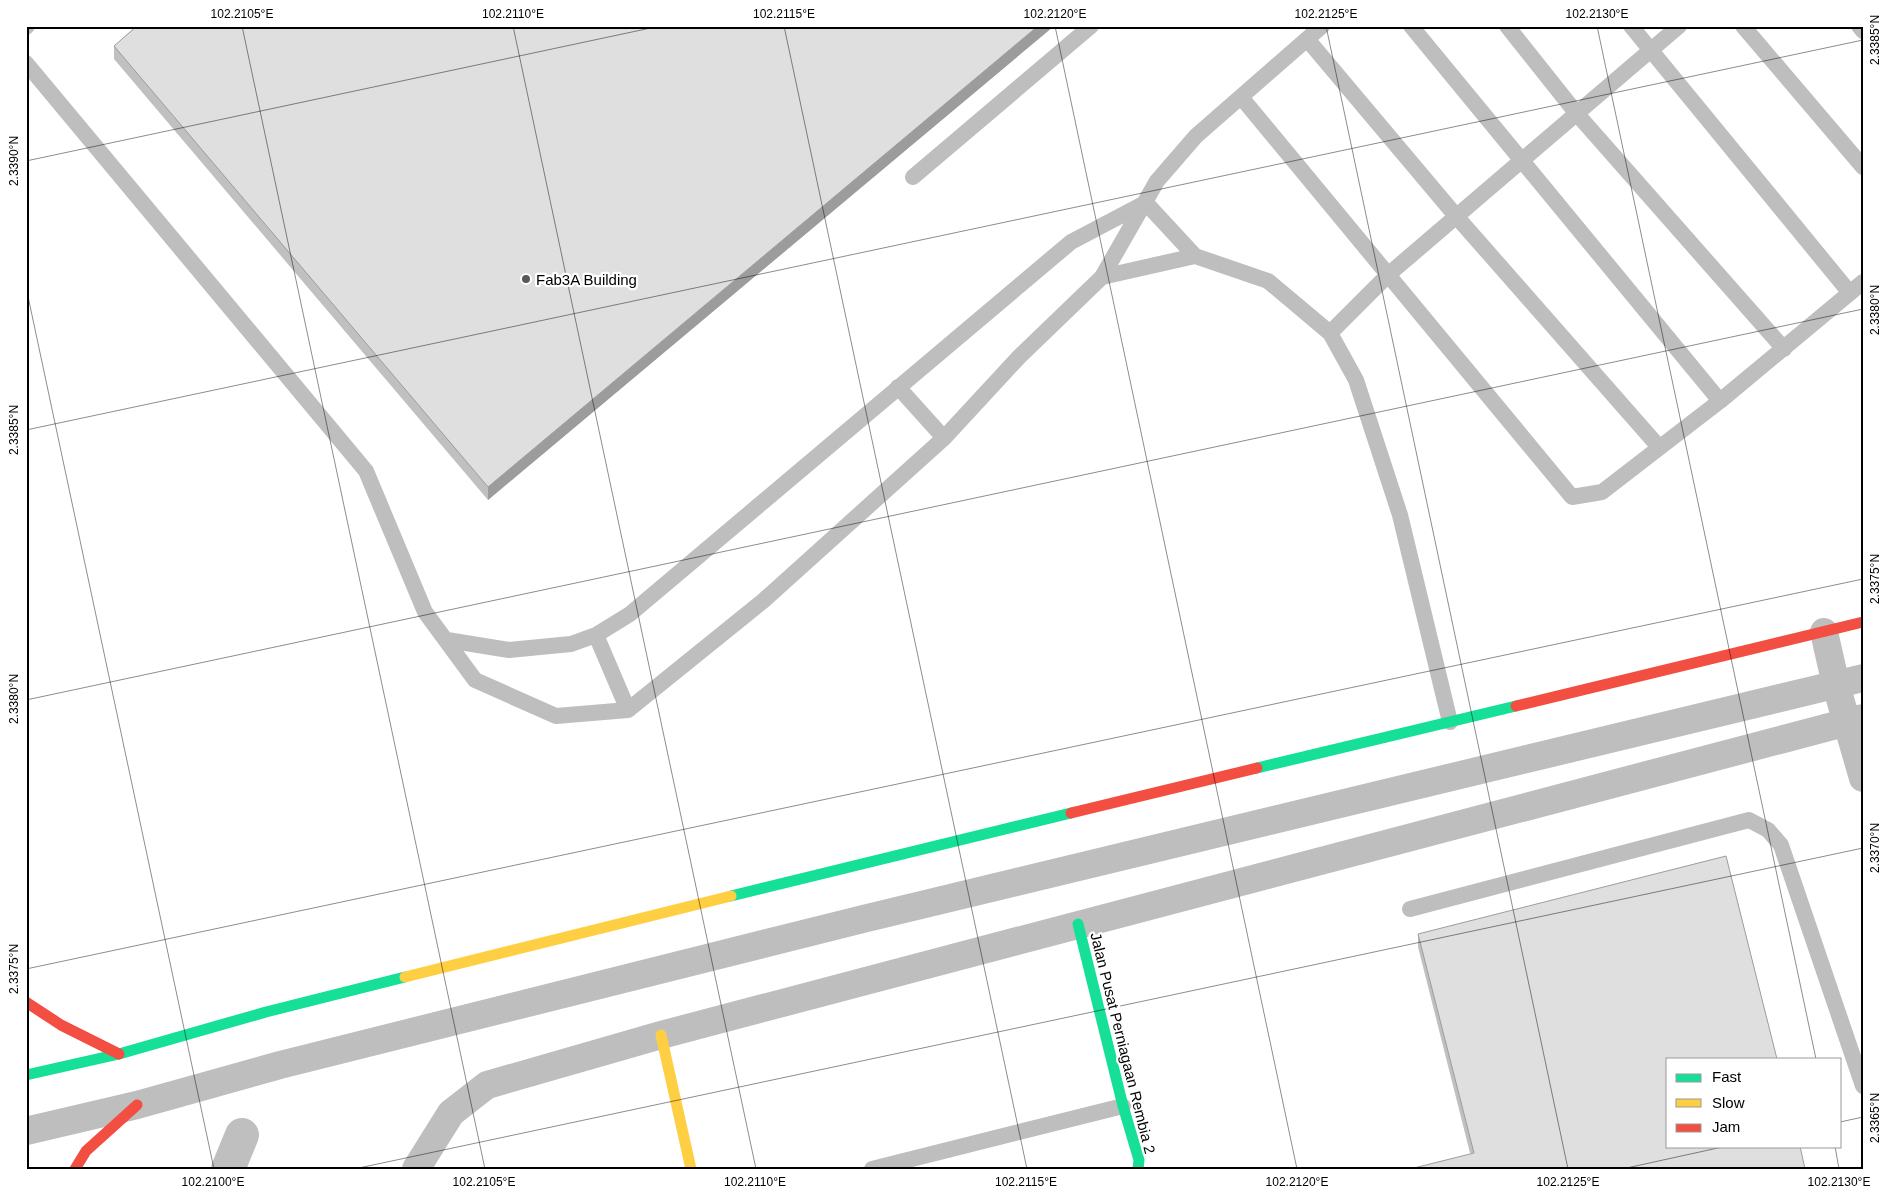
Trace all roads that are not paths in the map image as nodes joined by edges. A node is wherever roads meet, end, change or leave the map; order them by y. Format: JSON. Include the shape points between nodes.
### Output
{"nodes":[{"id":1,"x":1091,"y":26,"type":"edge"},
{"id":2,"x":1322,"y":26,"type":"edge"},
{"id":3,"x":1412,"y":26,"type":"edge"},
{"id":4,"x":1507,"y":26,"type":"edge"},
{"id":5,"x":1631,"y":26,"type":"edge"},
{"id":6,"x":1679,"y":26,"type":"edge"},
{"id":7,"x":1742,"y":26,"type":"edge"},
{"id":8,"x":1859,"y":26,"type":"edge"},
{"id":9,"x":1863,"y":31,"type":"edge"},
{"id":10,"x":1307,"y":39,"type":"junction"},
{"id":11,"x":1651,"y":50,"type":"junction"},
{"id":12,"x":26,"y":63,"type":"edge"},
{"id":13,"x":1241,"y":97,"type":"junction"},
{"id":14,"x":1577,"y":114,"type":"junction"},
{"id":15,"x":1521,"y":160,"type":"junction"},
{"id":16,"x":1863,"y":167,"type":"edge"},
{"id":17,"x":913,"y":177,"type":"dead end"},
{"id":18,"x":1146,"y":203,"type":"junction"},
{"id":19,"x":1456,"y":216,"type":"junction"},
{"id":20,"x":1195,"y":256,"type":"junction"},
{"id":21,"x":1389,"y":274,"type":"junction"},
{"id":22,"x":1102,"y":276,"type":"junction"},
{"id":23,"x":1863,"y":282,"type":"edge"},
{"id":24,"x":1850,"y":293,"type":"junction"},
{"id":25,"x":1330,"y":333,"type":"junction"},
{"id":26,"x":1784,"y":349,"type":"junction"},
{"id":27,"x":898,"y":387,"type":"junction"},
{"id":28,"x":1720,"y":401,"type":"junction"},
{"id":29,"x":944,"y":438,"type":"junction"},
{"id":30,"x":1659,"y":447,"type":"junction"},
{"id":31,"x":1863,"y":622,"type":"edge"},
{"id":32,"x":1824,"y":632,"type":"junction"},
{"id":33,"x":596,"y":634,"type":"junction"},
{"id":34,"x":447,"y":640,"type":"junction"},
{"id":35,"x":1863,"y":678,"type":"edge"},
{"id":36,"x":1836,"y":684,"type":"junction"},
{"id":37,"x":628,"y":710,"type":"junction"},
{"id":38,"x":1855,"y":720,"type":"edge"},
{"id":39,"x":1450,"y":722,"type":"junction"},
{"id":40,"x":1863,"y":778,"type":"edge"},
{"id":41,"x":1410,"y":909,"type":"dead end"},
{"id":42,"x":1078,"y":924,"type":"junction"},
{"id":43,"x":26,"y":1002,"type":"edge"},
{"id":44,"x":660,"y":1035,"type":"junction"},
{"id":45,"x":119,"y":1054,"type":"junction"},
{"id":46,"x":26,"y":1075,"type":"edge"},
{"id":47,"x":1863,"y":1086,"type":"edge"},
{"id":48,"x":137,"y":1105,"type":"junction"},
{"id":49,"x":1123,"y":1106,"type":"junction"},
{"id":50,"x":26,"y":1131,"type":"edge"},
{"id":51,"x":75,"y":1169,"type":"edge"},
{"id":52,"x":416,"y":1169,"type":"edge"},
{"id":53,"x":691,"y":1169,"type":"edge"},
{"id":54,"x":872,"y":1169,"type":"edge"},
{"id":55,"x":1138,"y":1169,"type":"edge"}],
"edges":[{"from":1,"to":17,"type":"lane"},
{"from":2,"to":10,"type":"lane"},
{"from":3,"to":15,"type":"lane"},
{"from":4,"to":14,"type":"lane"},
{"from":5,"to":11,"type":"lane"},
{"from":6,"to":11,"type":"lane"},
{"from":7,"to":16,"type":"lane"},
{"from":8,"to":9,"type":"lane"},
{"from":10,"to":13,"type":"lane"},
{"from":10,"to":19,"type":"lane"},
{"from":11,"to":14,"type":"lane"},
{"from":11,"to":24,"type":"lane"},
{"from":12,"to":34,"type":"lane","via":[[366,471],[425,612]]},
{"from":13,"to":18,"type":"lane","via":[[1196,136],[1157,181]]},
{"from":13,"to":21,"type":"lane"},
{"from":14,"to":15,"type":"lane"},
{"from":14,"to":26,"type":"lane"},
{"from":15,"to":19,"type":"lane"},
{"from":15,"to":28,"type":"lane"},
{"from":18,"to":20,"type":"lane"},
{"from":18,"to":22,"type":"lane"},
{"from":18,"to":27,"type":"lane","via":[[1071,242]]},
{"from":19,"to":21,"type":"lane"},
{"from":19,"to":30,"type":"lane"},
{"from":20,"to":22,"type":"lane"},
{"from":20,"to":25,"type":"lane","via":[[1268,281]]},
{"from":21,"to":25,"type":"lane"},
{"from":21,"to":30,"type":"lane","via":[[1572,497],[1602,492]]},
{"from":22,"to":29,"type":"lane","via":[[1019,357]]},
{"from":23,"to":24,"type":"lane"},
{"from":24,"to":26,"type":"lane"},
{"from":25,"to":39,"type":"lane","via":[[1356,380],[1400,515]]},
{"from":26,"to":28,"type":"lane"},
{"from":27,"to":29,"type":"lane"},
{"from":27,"to":33,"type":"lane","via":[[630,614]]},
{"from":28,"to":30,"type":"lane"},
{"from":29,"to":37,"type":"lane","via":[[763,601]]},
{"from":31,"to":32,"type":"main road"},
{"from":32,"to":36,"type":"street"},
{"from":32,"to":39,"type":"main road"},
{"from":33,"to":34,"type":"lane","via":[[571,644],[509,650]]},
{"from":33,"to":37,"type":"lane"},
{"from":34,"to":37,"type":"lane","via":[[474,680],[556,716]]},
{"from":35,"to":36,"type":"street"},
{"from":36,"to":38,"type":"street"},
{"from":36,"to":48,"type":"street","via":[[863,919],[290,1062]]},
{"from":38,"to":40,"type":"street"},
{"from":38,"to":42,"type":"street"},
{"from":39,"to":45,"type":"main road","via":[[831,871],[266,1012]]},
{"from":41,"to":47,"type":"lane","via":[[1748,820],[1768,830],[1782,845]]},
{"from":42,"to":44,"type":"street"},
{"from":42,"to":49,"type":"main road","name":"Jalan Pusat Perniagaan Rembia 2"},
{"from":43,"to":45,"type":"main road","via":[[61,1025]]},
{"from":44,"to":52,"type":"street","via":[[487,1085],[451,1113]]},
{"from":44,"to":53,"type":"main road"},
{"from":45,"to":46,"type":"main road"},
{"from":48,"to":50,"type":"street"},
{"from":48,"to":51,"type":"main road","via":[[86,1151]]},
{"from":49,"to":54,"type":"lane"},
{"from":49,"to":55,"type":"main road","name":"Jalan Pusat Perniagaan Rembia 2"}]}
